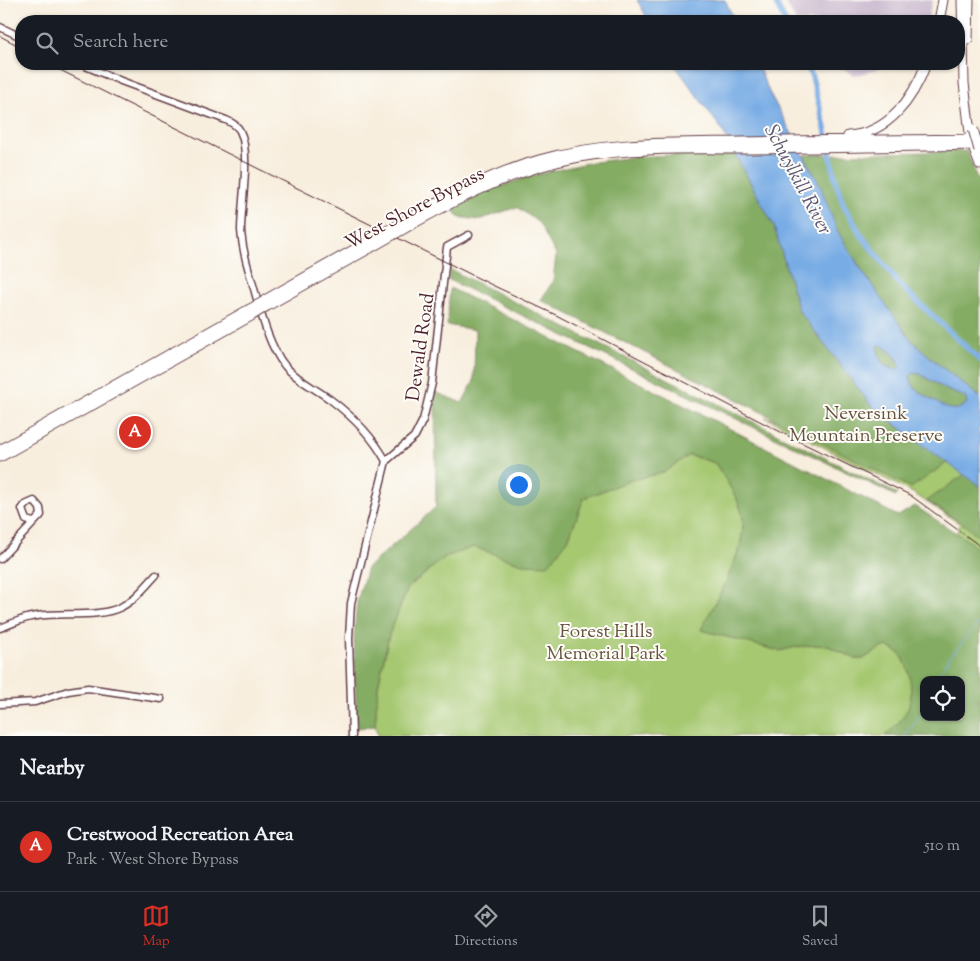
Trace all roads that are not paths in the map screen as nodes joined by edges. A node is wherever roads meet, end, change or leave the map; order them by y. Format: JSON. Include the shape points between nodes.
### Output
{"nodes":[{"id":1,"x":943,"y":0,"type":"edge"},
{"id":2,"x":962,"y":0,"type":"edge"},
{"id":3,"x":969,"y":0,"type":"edge"},
{"id":4,"x":940,"y":15,"type":"edge"},
{"id":5,"x":962,"y":15,"type":"edge"},
{"id":6,"x":0,"y":27,"type":"edge"},
{"id":7,"x":15,"y":34,"type":"edge"},
{"id":8,"x":95,"y":70,"type":"edge"},
{"id":9,"x":923,"y":70,"type":"edge"},
{"id":10,"x":964,"y":70,"type":"edge"},
{"id":11,"x":971,"y":131,"type":"junction"},
{"id":12,"x":980,"y":139,"type":"edge"},
{"id":13,"x":834,"y":142,"type":"junction"},
{"id":14,"x":688,"y":146,"type":"junction"},
{"id":15,"x":978,"y":150,"type":"edge"},
{"id":16,"x":980,"y":166,"type":"edge"},
{"id":17,"x":469,"y":235,"type":"dead end"},
{"id":18,"x":249,"y":313,"type":"junction"},
{"id":19,"x":0,"y":450,"type":"edge"},
{"id":20,"x":0,"y":458,"type":"edge"},
{"id":21,"x":386,"y":462,"type":"junction"},
{"id":22,"x":33,"y":522,"type":"dead end"},
{"id":23,"x":0,"y":559,"type":"edge"},
{"id":24,"x":156,"y":575,"type":"dead end"},
{"id":25,"x":0,"y":628,"type":"edge"},
{"id":26,"x":161,"y":699,"type":"dead end"},
{"id":27,"x":0,"y":704,"type":"edge"},
{"id":28,"x":352,"y":736,"type":"edge"}],
"edges":[{"from":1,"to":4,"type":"highway"},
{"from":2,"to":5,"type":"highway"},
{"from":3,"to":11,"type":"highway"},
{"from":6,"to":7,"type":"street"},
{"from":8,"to":21,"type":"street","via":[[237,127],[243,138],[245,159],[241,228],[244,257],[276,353],[292,373],[349,415],[381,451]]},
{"from":9,"to":13,"type":"highway","via":[[913,92],[892,118],[866,132]]},
{"from":10,"to":11,"type":"highway"},
{"from":11,"to":15,"type":"highway","bridge":true},
{"from":12,"to":13,"type":"highway","name":"West Shore Bypass"},
{"from":13,"to":14,"type":"highway","name":"West Shore Bypass"},
{"from":13,"to":14,"type":"highway","name":"West Shore Bypass"},
{"from":13,"to":15,"type":"highway","name":"West Shore Bypass"},
{"from":14,"to":18,"type":"highway","name":"West Shore Bypass","bridge":true,"via":[[578,157],[485,186],[411,221]]},
{"from":15,"to":16,"type":"highway"},
{"from":17,"to":21,"type":"street","name":"Dewald Road","via":[[447,247],[432,383],[421,426],[412,439]]},
{"from":18,"to":19,"type":"highway","name":"West Shore Bypass"},
{"from":18,"to":20,"type":"highway","name":"West Shore Bypass"},
{"from":21,"to":28,"type":"street","via":[[351,603]]},
{"from":22,"to":23,"type":"street"},
{"from":24,"to":25,"type":"street","via":[[127,603],[107,612],[37,616]]},
{"from":26,"to":27,"type":"street","via":[[88,688],[35,702]]}]}
